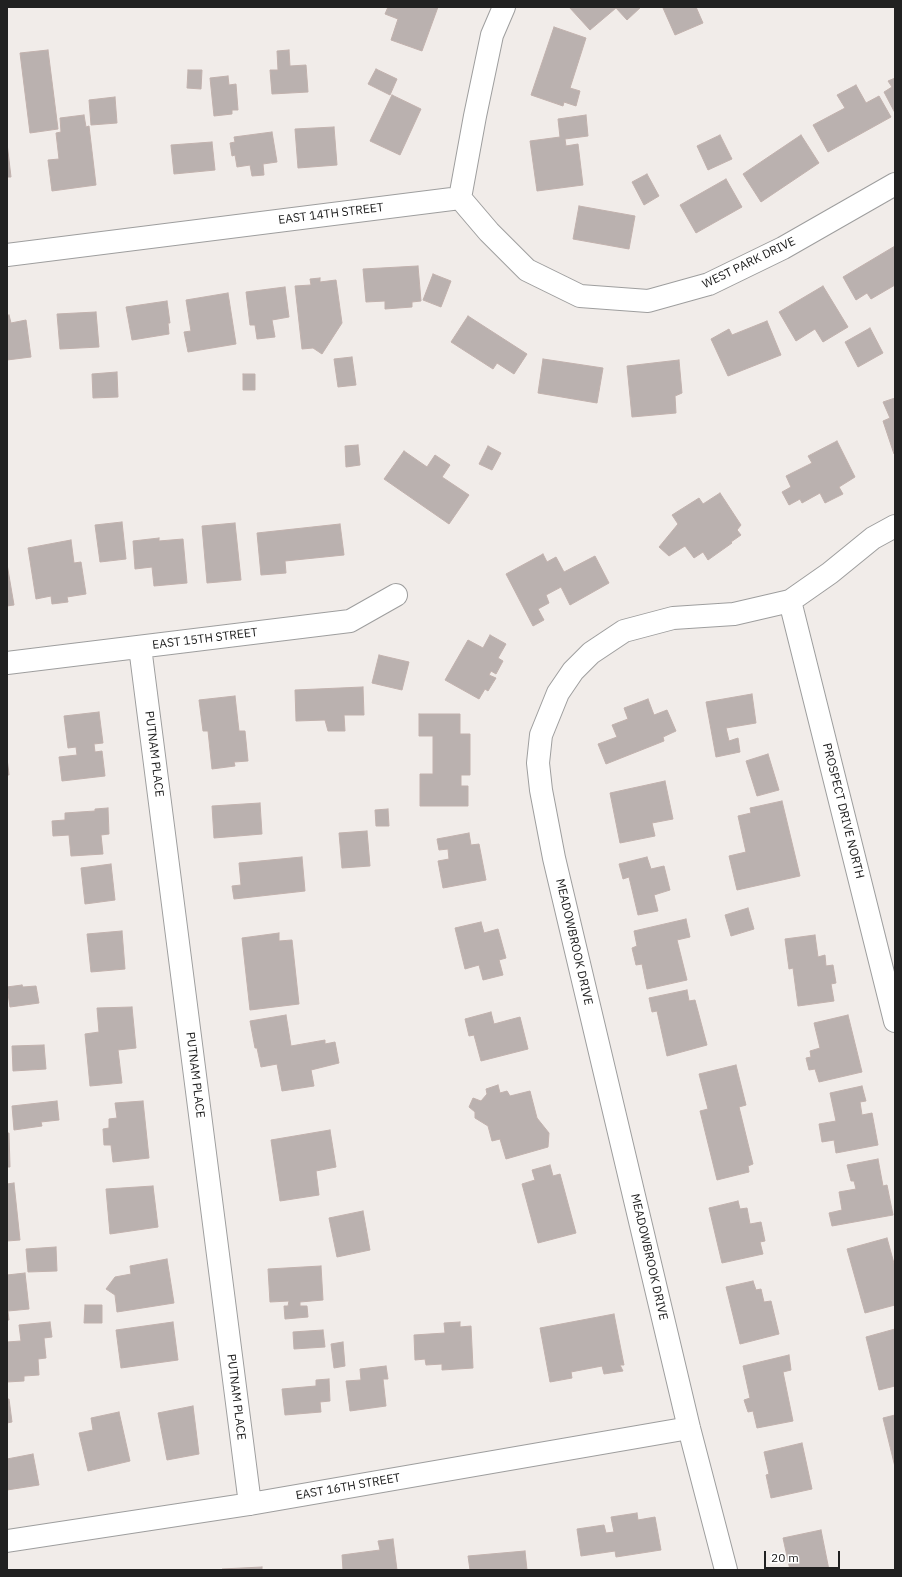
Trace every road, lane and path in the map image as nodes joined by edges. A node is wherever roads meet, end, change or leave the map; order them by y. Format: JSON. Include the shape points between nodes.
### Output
{"nodes":[{"id":1,"x":504,"y":7,"type":"edge"},
{"id":2,"x":895,"y":184,"type":"edge"},
{"id":3,"x":460,"y":198,"type":"junction"},
{"id":4,"x":7,"y":256,"type":"edge"},
{"id":5,"x":895,"y":526,"type":"edge"},
{"id":6,"x":396,"y":595,"type":"dead end"},
{"id":7,"x":790,"y":601,"type":"junction"},
{"id":8,"x":140,"y":647,"type":"junction"},
{"id":9,"x":7,"y":663,"type":"edge"},
{"id":10,"x":895,"y":1021,"type":"edge"},
{"id":11,"x":689,"y":1428,"type":"junction"},
{"id":12,"x":250,"y":1504,"type":"junction"},
{"id":13,"x":7,"y":1541,"type":"edge"},
{"id":14,"x":726,"y":1570,"type":"edge"}],
"edges":[{"from":1,"to":3,"type":"street","via":[[492,35]]},
{"from":2,"to":3,"type":"street","name":"WEST PARK DRIVE","via":[[783,248],[709,284],[648,301],[580,296],[527,270]]},
{"from":3,"to":4,"type":"street","name":"EAST 14TH STREET"},
{"from":5,"to":7,"type":"street","name":"MEADOWBROOK DRIVE","via":[[873,538]]},
{"from":6,"to":8,"type":"street","name":"EAST 15TH STREET","via":[[350,621]]},
{"from":7,"to":10,"type":"street","name":"PROSPECT DRIVE NORTH"},
{"from":7,"to":11,"type":"street","name":"MEADOWBROOK DRIVE","via":[[734,614],[673,618],[624,631],[591,653],[573,671],[558,693],[541,735],[538,763],[554,858]]},
{"from":8,"to":9,"type":"street","name":"EAST 15TH STREET"},
{"from":8,"to":12,"type":"street","name":"PUTNAM PLACE"},
{"from":11,"to":12,"type":"street","name":"EAST 16TH STREET"},
{"from":11,"to":14,"type":"street","name":"MEADOWBROOK DRIVE"},
{"from":12,"to":13,"type":"street","name":"EAST 16TH STREET"}]}
